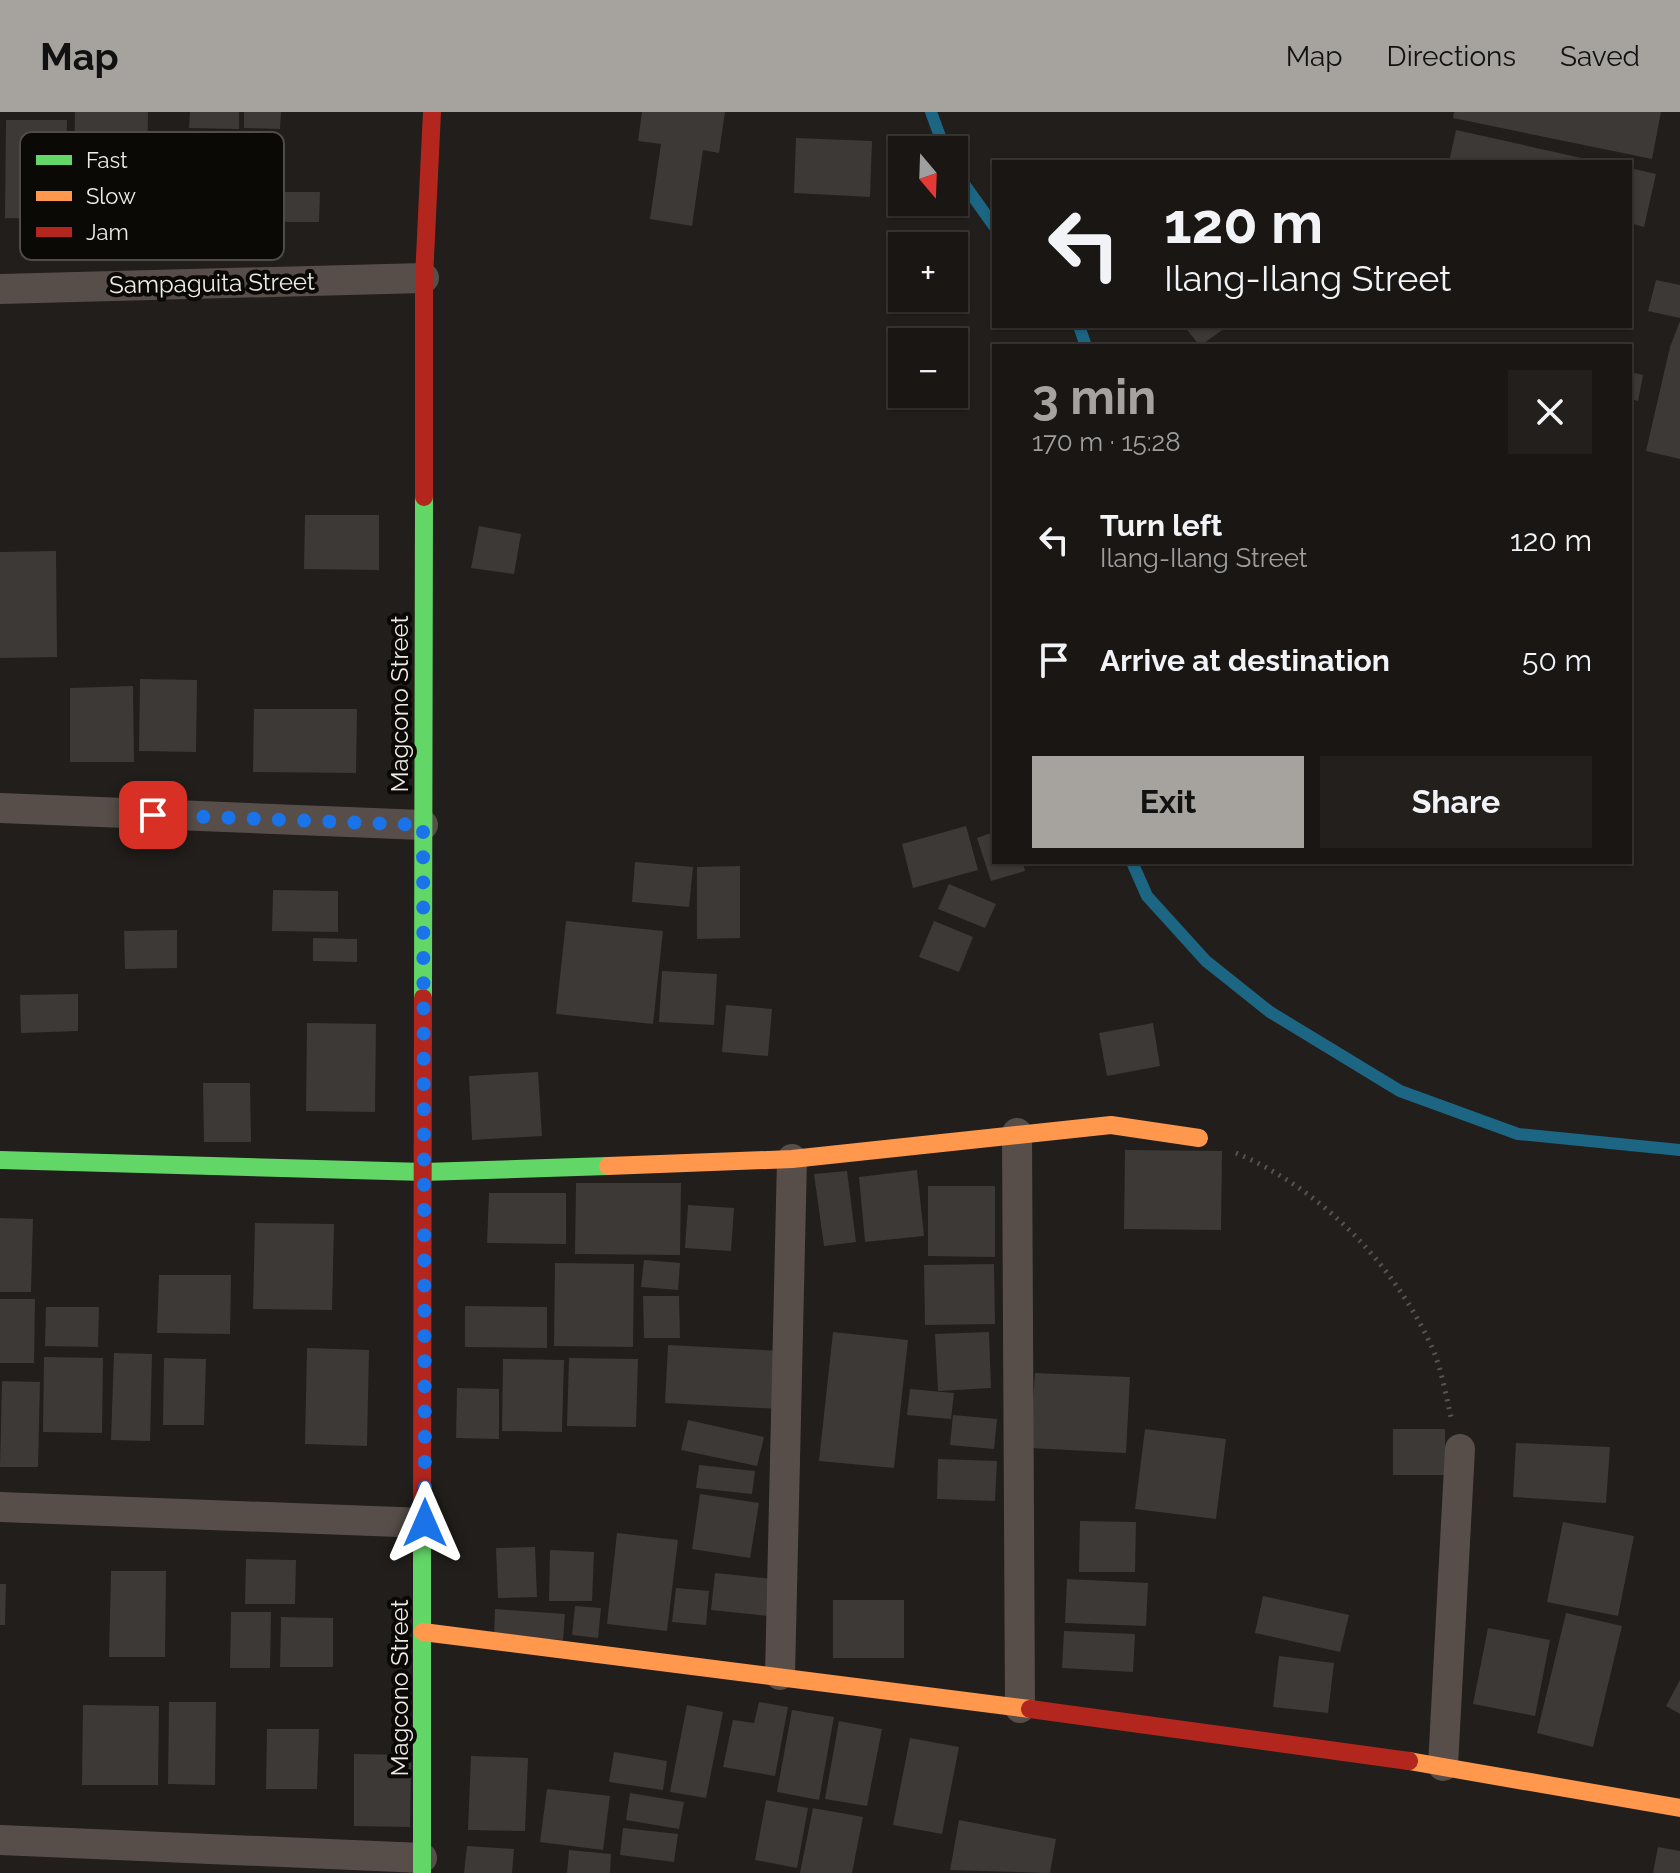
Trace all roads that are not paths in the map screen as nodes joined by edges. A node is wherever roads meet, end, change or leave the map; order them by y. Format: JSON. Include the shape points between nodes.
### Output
{"nodes":[{"id":1,"x":432,"y":112,"type":"edge"},
{"id":2,"x":424,"y":278,"type":"junction"},
{"id":3,"x":0,"y":289,"type":"edge"},
{"id":4,"x":0,"y":808,"type":"edge"},
{"id":5,"x":423,"y":825,"type":"junction"},
{"id":6,"x":1017,"y":1133,"type":"junction"},
{"id":7,"x":1199,"y":1138,"type":"road end"},
{"id":8,"x":792,"y":1159,"type":"junction"},
{"id":9,"x":0,"y":1160,"type":"edge"},
{"id":10,"x":424,"y":1172,"type":"junction"},
{"id":11,"x":1460,"y":1449,"type":"road end"},
{"id":12,"x":0,"y":1507,"type":"edge"},
{"id":13,"x":425,"y":1523,"type":"junction"},
{"id":14,"x":423,"y":1632,"type":"junction"},
{"id":15,"x":780,"y":1675,"type":"junction"},
{"id":16,"x":1020,"y":1708,"type":"junction"},
{"id":17,"x":1443,"y":1766,"type":"junction"},
{"id":18,"x":1680,"y":1808,"type":"edge"},
{"id":19,"x":0,"y":1840,"type":"edge"},
{"id":20,"x":422,"y":1866,"type":"edge"}],
"edges":[{"from":1,"to":2,"type":"street","name":"Magcono Street"},
{"from":2,"to":3,"type":"street","name":"Sampaguita Street"},
{"from":2,"to":5,"type":"street","name":"Magcono Street"},
{"from":4,"to":5,"type":"street"},
{"from":5,"to":10,"type":"street","name":"Magcono Street"},
{"from":6,"to":7,"type":"street","via":[[1111,1125]]},
{"from":6,"to":8,"type":"street"},
{"from":6,"to":16,"type":"street"},
{"from":8,"to":10,"type":"street"},
{"from":8,"to":15,"type":"street"},
{"from":9,"to":10,"type":"street"},
{"from":10,"to":13,"type":"street","name":"Magcono Street"},
{"from":11,"to":17,"type":"street"},
{"from":12,"to":13,"type":"street"},
{"from":13,"to":14,"type":"street","name":"Magcono Street"},
{"from":14,"to":15,"type":"street"},
{"from":14,"to":20,"type":"street","name":"Magcono Street"},
{"from":15,"to":16,"type":"street"},
{"from":16,"to":17,"type":"street"},
{"from":17,"to":18,"type":"street"},
{"from":19,"to":20,"type":"street"}]}
